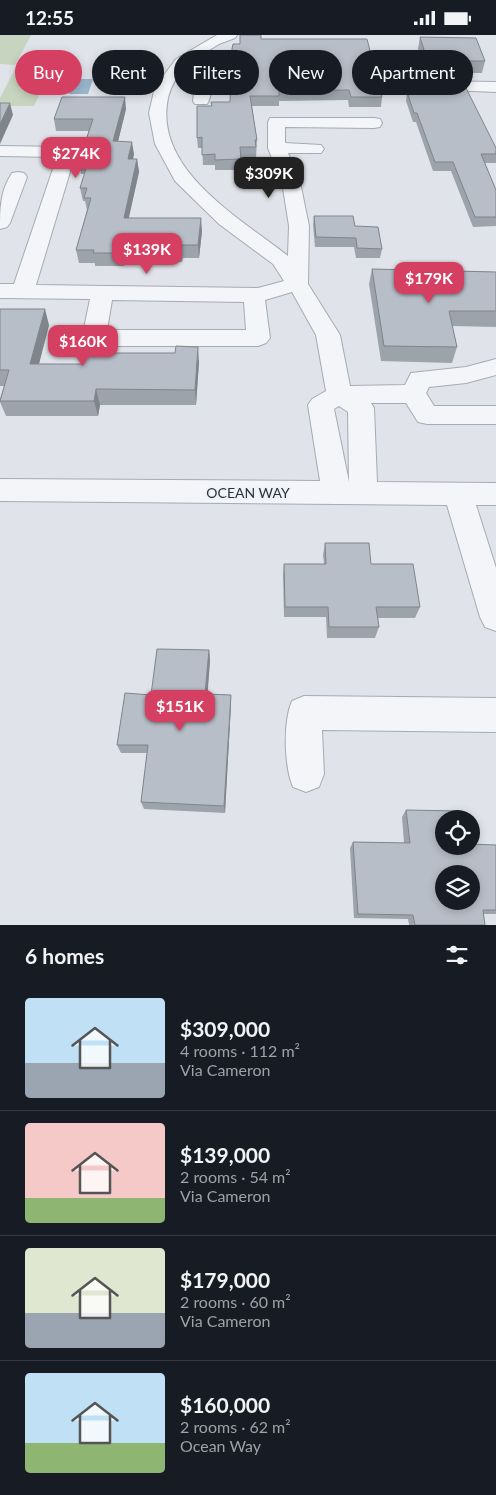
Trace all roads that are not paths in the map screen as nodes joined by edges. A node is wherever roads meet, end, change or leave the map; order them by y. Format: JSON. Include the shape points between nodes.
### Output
{"nodes":[{"id":1,"x":230,"y":35,"type":"edge"},
{"id":2,"x":200,"y":50,"type":"edge"},
{"id":3,"x":174,"y":72,"type":"edge"},
{"id":4,"x":473,"y":87,"type":"edge"},
{"id":5,"x":496,"y":87,"type":"edge"},
{"id":6,"x":202,"y":95,"type":"edge"},
{"id":7,"x":201,"y":101,"type":"dead end"},
{"id":8,"x":374,"y":123,"type":"dead end"},
{"id":9,"x":277,"y":148,"type":"junction"},
{"id":10,"x":315,"y":149,"type":"dead end"},
{"id":11,"x":0,"y":151,"type":"edge"},
{"id":12,"x":18,"y":177,"type":"dead end"},
{"id":13,"x":248,"y":182,"type":"dead end"},
{"id":14,"x":290,"y":182,"type":"junction"},
{"id":15,"x":0,"y":223,"type":"edge"},
{"id":16,"x":298,"y":284,"type":"junction"},
{"id":17,"x":0,"y":291,"type":"edge"},
{"id":18,"x":23,"y":291,"type":"junction"},
{"id":19,"x":102,"y":292,"type":"junction"},
{"id":20,"x":254,"y":295,"type":"junction"},
{"id":21,"x":496,"y":367,"type":"edge"},
{"id":22,"x":413,"y":394,"type":"junction"},
{"id":23,"x":339,"y":395,"type":"junction"},
{"id":24,"x":496,"y":415,"type":"edge"},
{"id":25,"x":0,"y":490,"type":"edge"},
{"id":26,"x":336,"y":493,"type":"junction"},
{"id":27,"x":363,"y":493,"type":"junction"},
{"id":28,"x":458,"y":494,"type":"junction"},
{"id":29,"x":496,"y":495,"type":"edge"},
{"id":30,"x":496,"y":617,"type":"edge"},
{"id":31,"x":496,"y":715,"type":"edge"},
{"id":32,"x":306,"y":774,"type":"dead end"}],
"edges":[{"from":1,"to":2,"type":"street"},
{"from":3,"to":16,"type":"street","via":[[163,87],[157,113],[164,144],[180,177],[226,220],[280,260]]},
{"from":4,"to":5,"type":"street"},
{"from":6,"to":7,"type":"street"},
{"from":8,"to":9,"type":"street","via":[[276,123]]},
{"from":9,"to":10,"type":"street"},
{"from":9,"to":14,"type":"street"},
{"from":11,"to":18,"type":"street","via":[[67,152]]},
{"from":12,"to":15,"type":"street"},
{"from":13,"to":14,"type":"street"},
{"from":14,"to":16,"type":"street","via":[[299,226]]},
{"from":16,"to":20,"type":"street"},
{"from":16,"to":23,"type":"street","via":[[328,335]]},
{"from":17,"to":18,"type":"street"},
{"from":18,"to":19,"type":"street"},
{"from":19,"to":20,"type":"street"},
{"from":19,"to":20,"type":"street","via":[[94,338],[258,338]]},
{"from":21,"to":22,"type":"street","via":[[466,375],[420,379]]},
{"from":22,"to":23,"type":"street"},
{"from":22,"to":24,"type":"street","via":[[427,415]]},
{"from":23,"to":26,"type":"street","via":[[322,405]]},
{"from":23,"to":27,"type":"street","via":[[361,408]]},
{"from":25,"to":26,"type":"street","name":"OCEAN WAY"},
{"from":26,"to":27,"type":"street","name":"OCEAN WAY"},
{"from":27,"to":28,"type":"street","name":"OCEAN WAY"},
{"from":28,"to":29,"type":"street","name":"OCEAN WAY"},
{"from":28,"to":30,"type":"street"},
{"from":31,"to":32,"type":"street","via":[[304,713]]}]}
